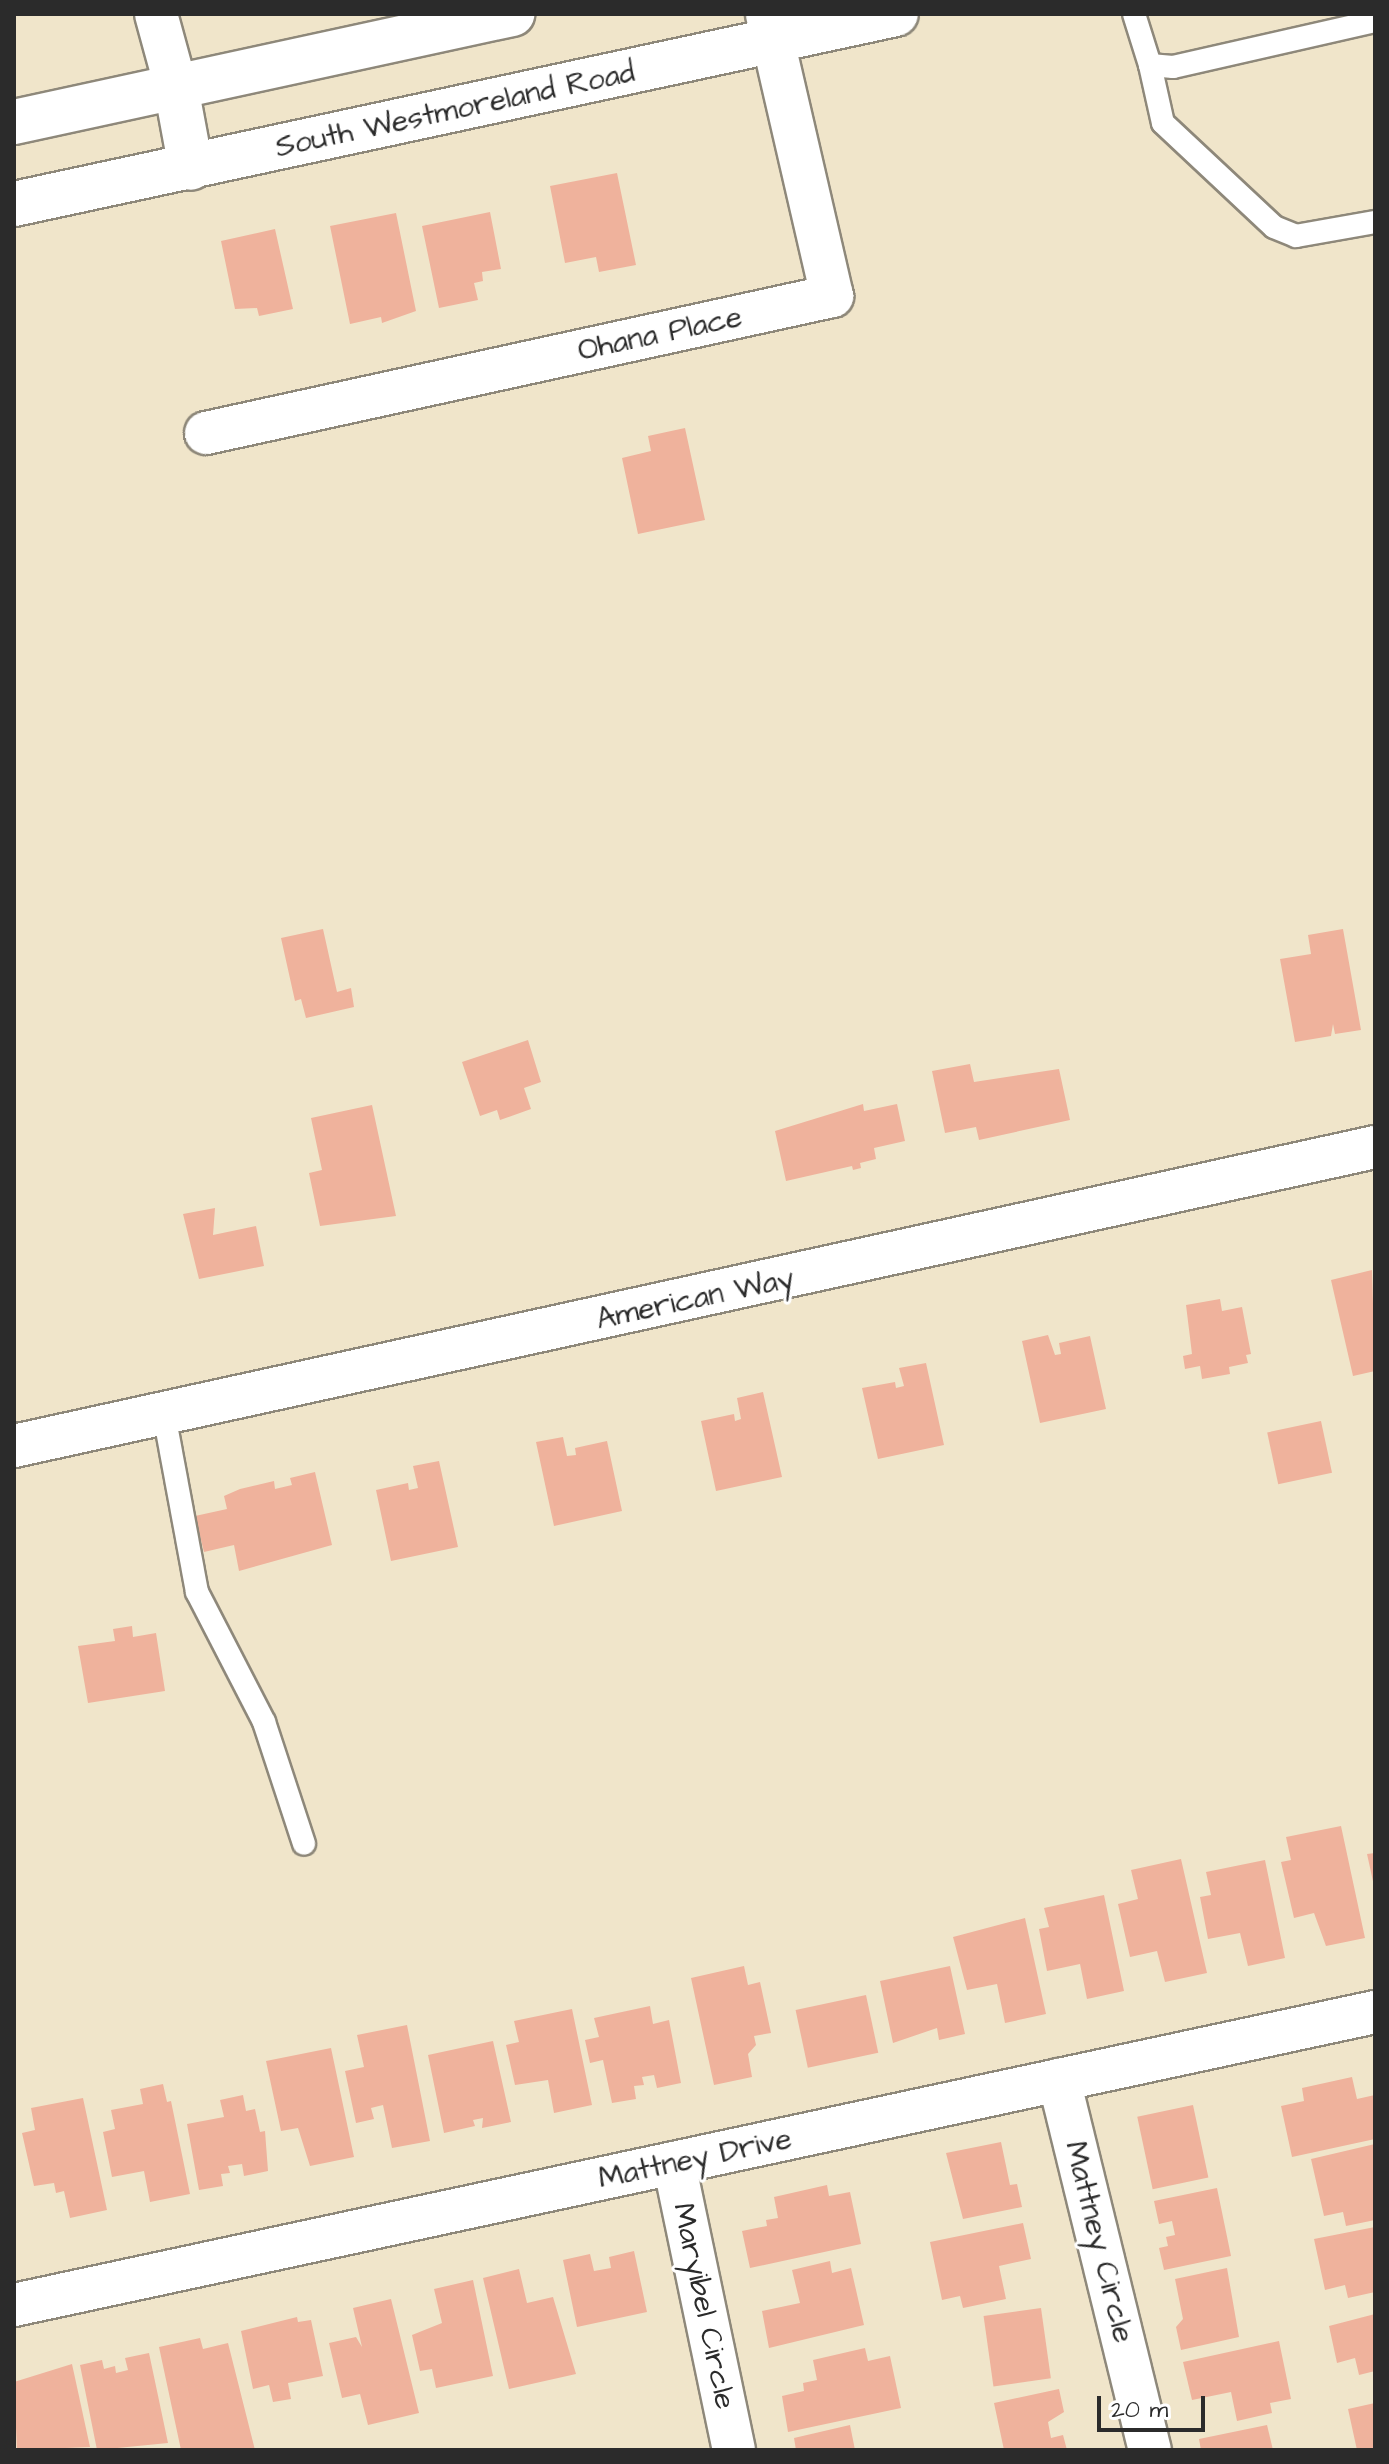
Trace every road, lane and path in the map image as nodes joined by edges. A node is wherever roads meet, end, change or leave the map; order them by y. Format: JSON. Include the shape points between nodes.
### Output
{"nodes":[{"id":1,"x":156,"y":14,"type":"edge"},
{"id":2,"x":512,"y":14,"type":"edge"},
{"id":3,"x":896,"y":14,"type":"edge"},
{"id":4,"x":1134,"y":14,"type":"edge"},
{"id":5,"x":1375,"y":21,"type":"edge"},
{"id":6,"x":770,"y":28,"type":"edge"},
{"id":7,"x":1150,"y":65,"type":"junction"},
{"id":8,"x":176,"y":87,"type":"junction"},
{"id":9,"x":14,"y":122,"type":"edge"},
{"id":10,"x":191,"y":168,"type":"junction"},
{"id":11,"x":14,"y":204,"type":"edge"},
{"id":12,"x":1375,"y":222,"type":"edge"},
{"id":13,"x":206,"y":433,"type":"dead end"},
{"id":14,"x":1375,"y":1147,"type":"edge"},
{"id":15,"x":164,"y":1414,"type":"junction"},
{"id":16,"x":14,"y":1446,"type":"edge"},
{"id":17,"x":304,"y":1844,"type":"dead end"},
{"id":18,"x":1375,"y":2012,"type":"edge"},
{"id":19,"x":1059,"y":2080,"type":"junction"},
{"id":20,"x":674,"y":2163,"type":"junction"},
{"id":21,"x":14,"y":2305,"type":"edge"},
{"id":22,"x":734,"y":2450,"type":"edge"},
{"id":23,"x":1150,"y":2450,"type":"edge"}],
"edges":[{"from":1,"to":8,"type":"street"},
{"from":2,"to":8,"type":"main road"},
{"from":3,"to":6,"type":"main road","name":"South Westmoreland Road"},
{"from":4,"to":7,"type":"lane"},
{"from":5,"to":7,"type":"lane","via":[[1173,67]]},
{"from":6,"to":10,"type":"main road","name":"South Westmoreland Road"},
{"from":6,"to":13,"type":"street","name":"Ohana Place","via":[[832,296]]},
{"from":7,"to":12,"type":"lane","via":[[1163,123],[1274,227],[1296,236]]},
{"from":8,"to":9,"type":"main road"},
{"from":8,"to":10,"type":"main road"},
{"from":10,"to":11,"type":"main road","name":"South Westmoreland Road"},
{"from":14,"to":15,"type":"street","name":"American Way"},
{"from":15,"to":16,"type":"street","name":"American Way"},
{"from":15,"to":17,"type":"lane","via":[[197,1592],[264,1722]]},
{"from":18,"to":19,"type":"street","name":"Mattney Drive"},
{"from":19,"to":20,"type":"street","name":"Mattney Drive"},
{"from":19,"to":23,"type":"street","name":"Mattney Circle"},
{"from":20,"to":21,"type":"street","name":"Mattney Drive"},
{"from":20,"to":22,"type":"street","name":"Maryibel Circle"}]}
